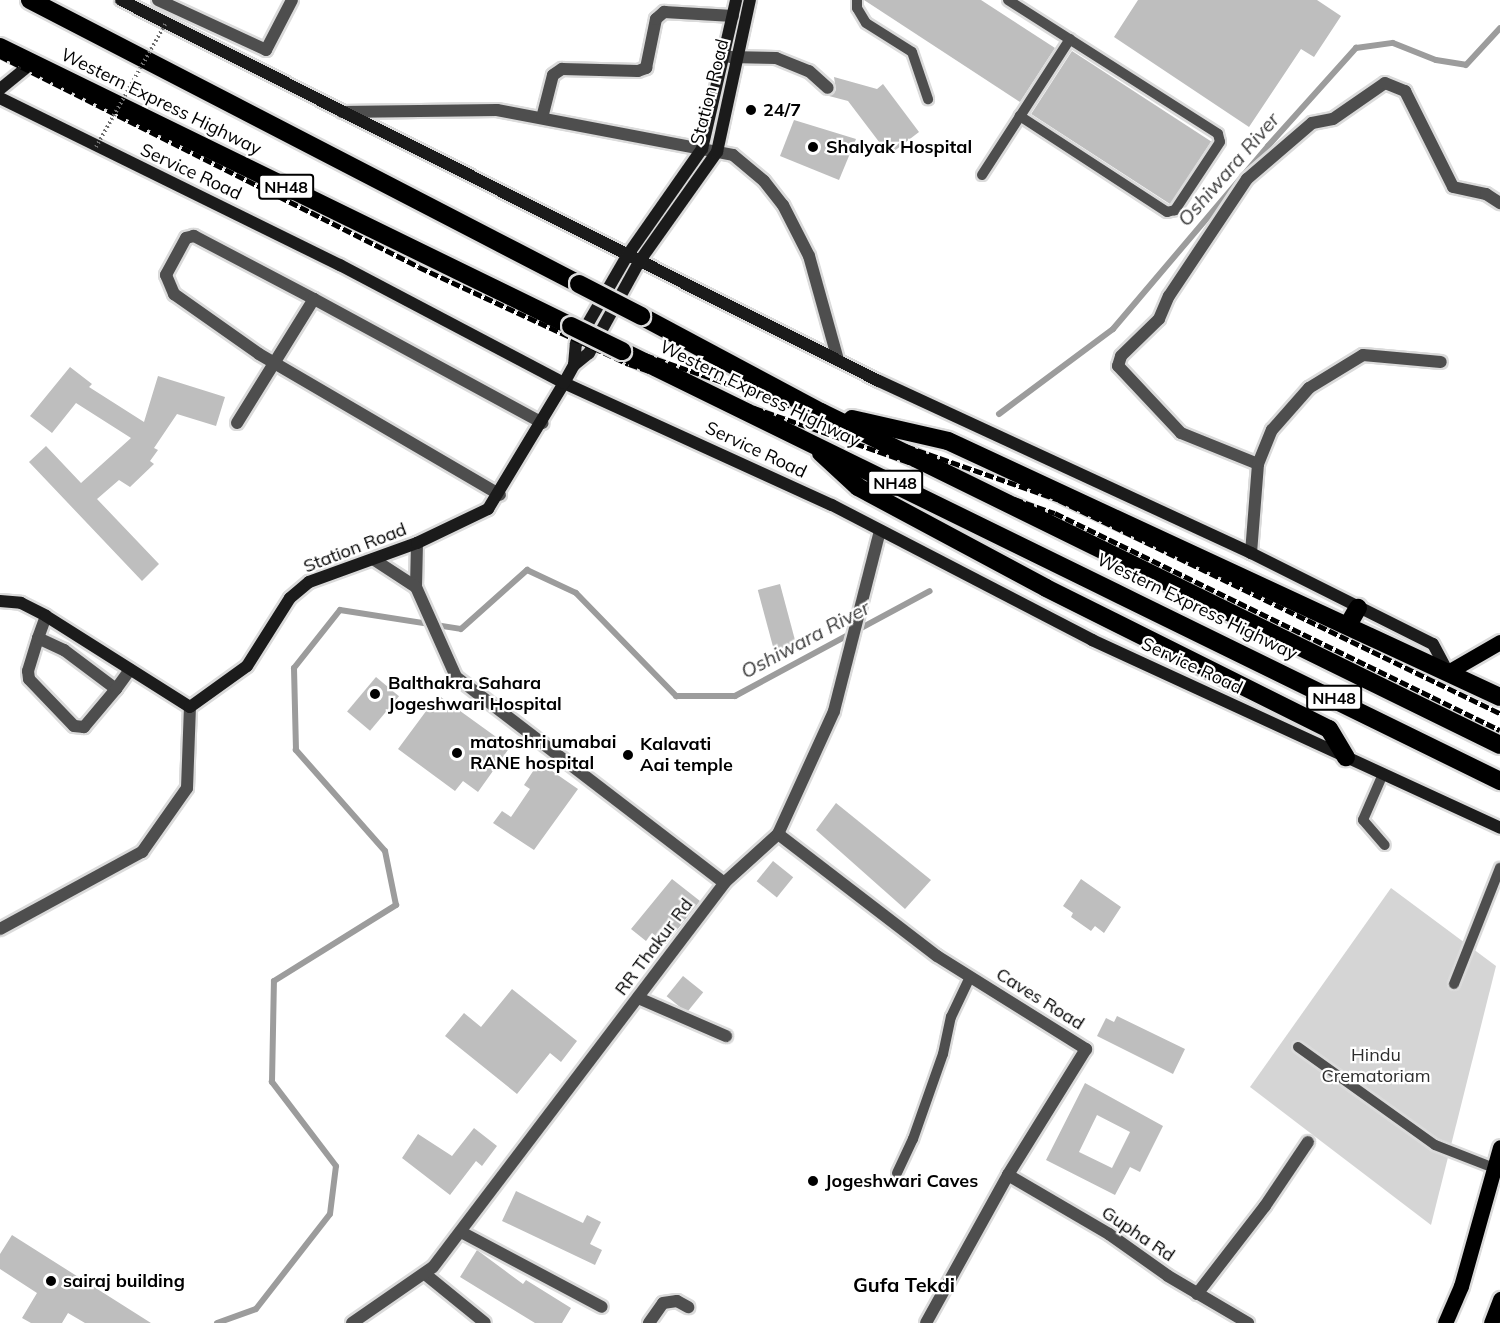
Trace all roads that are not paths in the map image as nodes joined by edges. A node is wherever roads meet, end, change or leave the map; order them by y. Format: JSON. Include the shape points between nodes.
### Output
{"nodes":[{"id":1,"x":30,"y":0,"type":"edge"},
{"id":2,"x":121,"y":0,"type":"edge"},
{"id":3,"x":158,"y":0,"type":"edge"},
{"id":4,"x":292,"y":0,"type":"edge"},
{"id":5,"x":736,"y":0,"type":"edge"},
{"id":6,"x":750,"y":0,"type":"edge"},
{"id":7,"x":857,"y":0,"type":"edge"},
{"id":8,"x":1008,"y":0,"type":"edge"},
{"id":9,"x":733,"y":16,"type":"junction"},
{"id":10,"x":1070,"y":39,"type":"junction"},
{"id":11,"x":0,"y":47,"type":"edge"},
{"id":12,"x":732,"y":57,"type":"junction"},
{"id":13,"x":32,"y":63,"type":"junction"},
{"id":14,"x":828,"y":87,"type":"dead end"},
{"id":15,"x":0,"y":89,"type":"edge"},
{"id":16,"x":0,"y":98,"type":"edge"},
{"id":17,"x":928,"y":99,"type":"dead end"},
{"id":18,"x":341,"y":112,"type":"junction"},
{"id":19,"x":1020,"y":116,"type":"junction"},
{"id":20,"x":542,"y":118,"type":"junction"},
{"id":21,"x":702,"y":149,"type":"junction"},
{"id":22,"x":717,"y":152,"type":"junction"},
{"id":23,"x":982,"y":175,"type":"dead end"},
{"id":24,"x":1500,"y":203,"type":"edge"},
{"id":25,"x":633,"y":259,"type":"junction"},
{"id":26,"x":314,"y":299,"type":"junction"},
{"id":27,"x":838,"y":360,"type":"junction"},
{"id":28,"x":1442,"y":362,"type":"dead end"},
{"id":29,"x":273,"y":363,"type":"junction"},
{"id":30,"x":564,"y":382,"type":"junction"},
{"id":31,"x":821,"y":412,"type":"junction"},
{"id":32,"x":237,"y":423,"type":"dead end"},
{"id":33,"x":542,"y":423,"type":"junction"},
{"id":34,"x":807,"y":440,"type":"junction"},
{"id":35,"x":1258,"y":464,"type":"junction"},
{"id":36,"x":500,"y":495,"type":"junction"},
{"id":37,"x":880,"y":531,"type":"junction"},
{"id":38,"x":417,"y":543,"type":"junction"},
{"id":39,"x":1251,"y":553,"type":"junction"},
{"id":40,"x":373,"y":559,"type":"junction"},
{"id":41,"x":416,"y":586,"type":"junction"},
{"id":42,"x":0,"y":602,"type":"edge"},
{"id":43,"x":1358,"y":608,"type":"junction"},
{"id":44,"x":46,"y":616,"type":"junction"},
{"id":45,"x":1348,"y":625,"type":"junction"},
{"id":46,"x":1402,"y":629,"type":"junction"},
{"id":47,"x":38,"y":639,"type":"junction"},
{"id":48,"x":1500,"y":642,"type":"edge"},
{"id":49,"x":1393,"y":645,"type":"junction"},
{"id":50,"x":130,"y":670,"type":"junction"},
{"id":51,"x":1449,"y":672,"type":"junction"},
{"id":52,"x":116,"y":689,"type":"junction"},
{"id":53,"x":1500,"y":697,"type":"edge"},
{"id":54,"x":190,"y":707,"type":"junction"},
{"id":55,"x":1500,"y":745,"type":"edge"},
{"id":56,"x":1346,"y":757,"type":"junction"},
{"id":57,"x":1383,"y":774,"type":"junction"},
{"id":58,"x":1500,"y":781,"type":"edge"},
{"id":59,"x":1500,"y":828,"type":"edge"},
{"id":60,"x":778,"y":834,"type":"junction"},
{"id":61,"x":1385,"y":844,"type":"dead end"},
{"id":62,"x":1500,"y":868,"type":"edge"},
{"id":63,"x":724,"y":883,"type":"junction"},
{"id":64,"x":0,"y":929,"type":"edge"},
{"id":65,"x":970,"y":977,"type":"junction"},
{"id":66,"x":1454,"y":984,"type":"dead end"},
{"id":67,"x":638,"y":998,"type":"junction"},
{"id":68,"x":726,"y":1036,"type":"dead end"},
{"id":69,"x":1298,"y":1047,"type":"dead end"},
{"id":70,"x":1308,"y":1142,"type":"dead end"},
{"id":71,"x":1500,"y":1147,"type":"edge"},
{"id":72,"x":1494,"y":1168,"type":"junction"},
{"id":73,"x":897,"y":1173,"type":"dead end"},
{"id":74,"x":1008,"y":1175,"type":"junction"},
{"id":75,"x":463,"y":1233,"type":"junction"},
{"id":76,"x":424,"y":1274,"type":"junction"},
{"id":77,"x":1197,"y":1294,"type":"junction"},
{"id":78,"x":1500,"y":1299,"type":"edge"},
{"id":79,"x":602,"y":1307,"type":"dead end"},
{"id":80,"x":688,"y":1307,"type":"dead end"},
{"id":81,"x":352,"y":1323,"type":"edge"},
{"id":82,"x":485,"y":1323,"type":"edge"},
{"id":83,"x":649,"y":1323,"type":"edge"},
{"id":84,"x":926,"y":1323,"type":"edge"},
{"id":85,"x":1248,"y":1323,"type":"edge"},
{"id":86,"x":1445,"y":1323,"type":"edge"},
{"id":87,"x":1491,"y":1323,"type":"edge"}],
"edges":[{"from":1,"to":31,"type":"highway","name":"Western Express Highway","number":"NH48","bridge":true},
{"from":2,"to":18,"type":"street"},
{"from":3,"to":4,"type":"street","via":[[266,50]]},
{"from":5,"to":9,"type":"street","name":"Station Road"},
{"from":6,"to":12,"type":"street","name":"Station Road"},
{"from":7,"to":17,"type":"lane","via":[[857,8],[867,23],[912,52]]},
{"from":8,"to":10,"type":"lane"},
{"from":9,"to":12,"type":"street","name":"Station Road"},
{"from":9,"to":20,"type":"street","via":[[664,12],[656,19],[646,68],[562,69],[553,75]]},
{"from":10,"to":19,"type":"lane"},
{"from":10,"to":19,"type":"lane","via":[[1218,134],[1220,141],[1174,210],[1167,212]]},
{"from":11,"to":13,"type":"highway","name":"Western Express Highway","number":"NH48"},
{"from":12,"to":14,"type":"street","via":[[786,61],[809,71]]},
{"from":12,"to":21,"type":"street","name":"Station Road"},
{"from":12,"to":22,"type":"street","name":"Station Road"},
{"from":13,"to":15,"type":"street"},
{"from":13,"to":34,"type":"highway","name":"Western Express Highway","number":"NH48","bridge":true},
{"from":16,"to":30,"type":"street","name":"Service Road","via":[[340,265]]},
{"from":18,"to":20,"type":"street","via":[[497,110]]},
{"from":18,"to":25,"type":"street"},
{"from":19,"to":23,"type":"lane"},
{"from":20,"to":21,"type":"street"},
{"from":21,"to":22,"type":"street"},
{"from":21,"to":25,"type":"street","name":"Station Road"},
{"from":22,"to":25,"type":"street","name":"Station Road"},
{"from":22,"to":27,"type":"street","via":[[733,155],[764,181],[783,205],[809,256]]},
{"from":24,"to":35,"type":"street","via":[[1486,194],[1453,187],[1405,91],[1385,83],[1333,119],[1312,123],[1247,179],[1169,296],[1159,319],[1121,356],[1118,366],[1182,433]]},
{"from":25,"to":27,"type":"street"},
{"from":25,"to":30,"type":"street","name":"Station Road","via":[[589,353],[574,365]]},
{"from":26,"to":29,"type":"street"},
{"from":26,"to":29,"type":"street","via":[[194,236],[186,238],[166,275],[167,285],[174,294]]},
{"from":26,"to":33,"type":"street"},
{"from":27,"to":39,"type":"street"},
{"from":28,"to":35,"type":"street","via":[[1363,355],[1309,388],[1272,430]]},
{"from":29,"to":32,"type":"street"},
{"from":29,"to":36,"type":"street"},
{"from":30,"to":33,"type":"street","name":"Station Road"},
{"from":30,"to":37,"type":"street","name":"Service Road"},
{"from":31,"to":45,"type":"highway","via":[[948,441]]},
{"from":31,"to":55,"type":"highway","name":"Western Express Highway","number":"NH48"},
{"from":33,"to":36,"type":"street","name":"Station Road"},
{"from":34,"to":56,"type":"highway","via":[[858,487],[1046,588],[1329,729]]},
{"from":34,"to":58,"type":"highway","name":"Western Express Highway","number":"NH48"},
{"from":35,"to":39,"type":"street"},
{"from":36,"to":38,"type":"street","name":"Station Road","via":[[488,509]]},
{"from":37,"to":56,"type":"street","name":"Service Road","via":[[1092,640]]},
{"from":37,"to":60,"type":"street","name":"RR Thakur Rd","via":[[848,671]]},
{"from":38,"to":40,"type":"street","name":"Station Road"},
{"from":38,"to":41,"type":"street"},
{"from":39,"to":43,"type":"street"},
{"from":40,"to":41,"type":"street"},
{"from":40,"to":54,"type":"street","name":"Station Road","via":[[309,582],[290,598],[248,666]]},
{"from":41,"to":63,"type":"street","via":[[456,677]]},
{"from":42,"to":44,"type":"street","via":[[21,603]]},
{"from":43,"to":45,"type":"highway"},
{"from":43,"to":46,"type":"street"},
{"from":44,"to":47,"type":"street"},
{"from":44,"to":50,"type":"street"},
{"from":45,"to":49,"type":"highway"},
{"from":46,"to":49,"type":"highway"},
{"from":46,"to":51,"type":"street","via":[[1433,644]]},
{"from":47,"to":52,"type":"street","via":[[64,650]]},
{"from":47,"to":52,"type":"street","via":[[29,679],[74,726],[87,725]]},
{"from":48,"to":51,"type":"main road"},
{"from":49,"to":51,"type":"highway"},
{"from":50,"to":52,"type":"street"},
{"from":50,"to":54,"type":"street"},
{"from":51,"to":53,"type":"highway"},
{"from":54,"to":64,"type":"street","via":[[187,788],[142,852]]},
{"from":56,"to":57,"type":"street","name":"Service Road"},
{"from":57,"to":59,"type":"street","name":"Service Road"},
{"from":57,"to":61,"type":"lane","via":[[1363,820]]},
{"from":60,"to":63,"type":"street","name":"RR Thakur Rd"},
{"from":60,"to":65,"type":"street","name":"Caves Road"},
{"from":62,"to":66,"type":"lane"},
{"from":63,"to":67,"type":"street","name":"RR Thakur Rd"},
{"from":65,"to":73,"type":"lane","via":[[951,1017],[943,1054]]},
{"from":65,"to":74,"type":"street","name":"Caves Road","via":[[1086,1050]]},
{"from":67,"to":68,"type":"street"},
{"from":67,"to":75,"type":"street","name":"RR Thakur Rd"},
{"from":69,"to":72,"type":"lane","via":[[1435,1145]]},
{"from":70,"to":77,"type":"street","via":[[1265,1206]]},
{"from":71,"to":72,"type":"main road"},
{"from":72,"to":86,"type":"main road","via":[[1461,1286]]},
{"from":74,"to":77,"type":"street","name":"Gupha Rd","via":[[1109,1234]]},
{"from":74,"to":84,"type":"street","name":"Caves Road"},
{"from":75,"to":76,"type":"street","name":"RR Thakur Rd"},
{"from":75,"to":79,"type":"street"},
{"from":76,"to":81,"type":"street","name":"RR Thakur Rd"},
{"from":76,"to":82,"type":"street"},
{"from":77,"to":85,"type":"street","name":"Gupha Rd"},
{"from":78,"to":87,"type":"main road"},
{"from":80,"to":83,"type":"street","via":[[677,1301],[663,1303]]}]}
